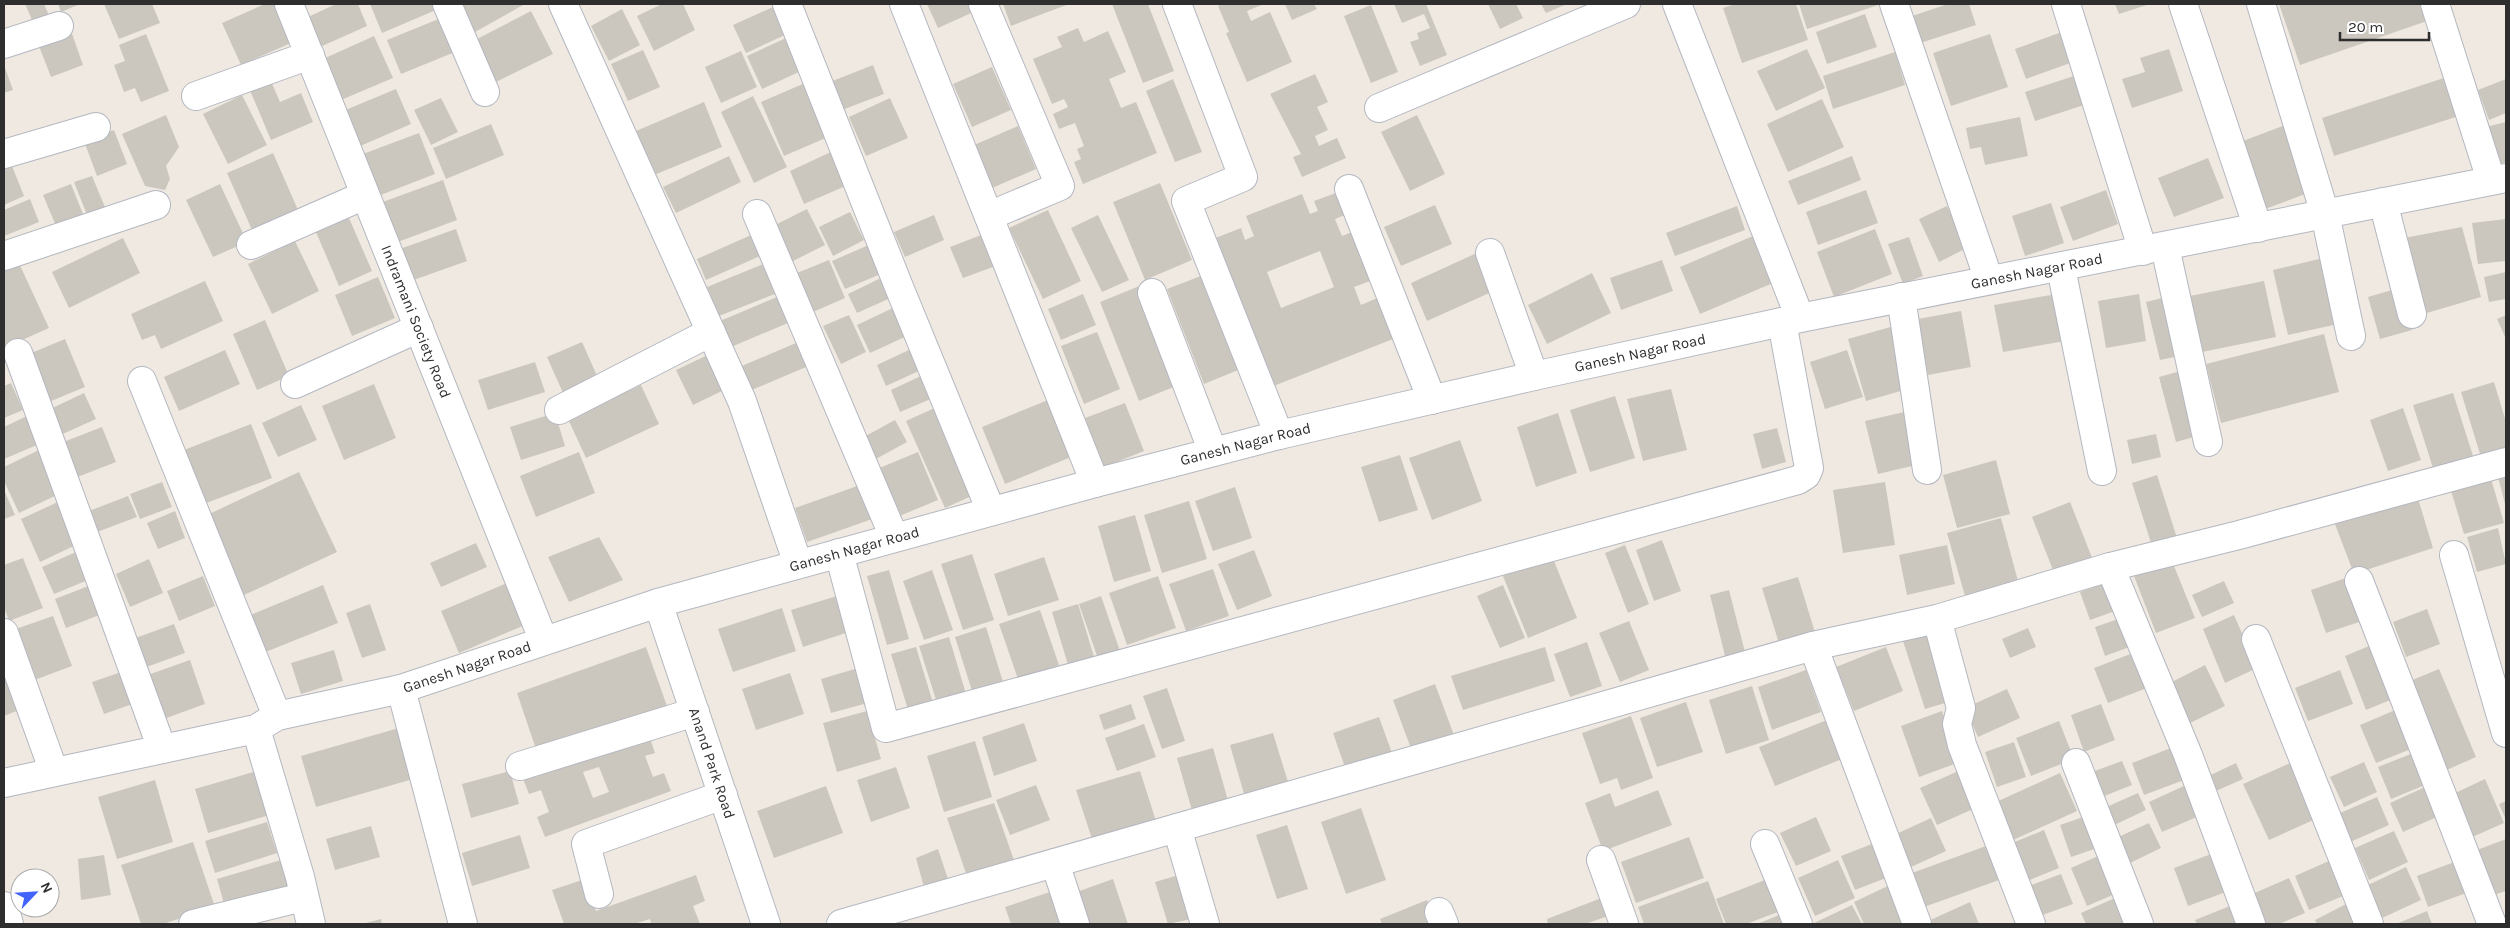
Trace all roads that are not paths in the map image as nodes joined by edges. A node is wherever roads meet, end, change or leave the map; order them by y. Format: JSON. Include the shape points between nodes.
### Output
{"nodes":[{"id":1,"x":289,"y":4,"type":"edge"},
{"id":2,"x":447,"y":4,"type":"edge"},
{"id":3,"x":563,"y":4,"type":"edge"},
{"id":4,"x":787,"y":4,"type":"edge"},
{"id":5,"x":904,"y":4,"type":"edge"},
{"id":6,"x":983,"y":4,"type":"edge"},
{"id":7,"x":1177,"y":4,"type":"edge"},
{"id":8,"x":1626,"y":4,"type":"edge"},
{"id":9,"x":1677,"y":4,"type":"edge"},
{"id":10,"x":1894,"y":4,"type":"edge"},
{"id":11,"x":2066,"y":4,"type":"edge"},
{"id":12,"x":2184,"y":4,"type":"edge"},
{"id":13,"x":2261,"y":4,"type":"edge"},
{"id":14,"x":2436,"y":4,"type":"edge"},
{"id":15,"x":59,"y":26,"type":"dead end"},
{"id":16,"x":4,"y":44,"type":"edge"},
{"id":17,"x":310,"y":55,"type":"junction"},
{"id":18,"x":485,"y":92,"type":"dead end"},
{"id":19,"x":196,"y":96,"type":"dead end"},
{"id":20,"x":1379,"y":108,"type":"dead end"},
{"id":21,"x":96,"y":126,"type":"dead end"},
{"id":22,"x":4,"y":154,"type":"edge"},
{"id":23,"x":2498,"y":179,"type":"edge"},
{"id":24,"x":1349,"y":189,"type":"dead end"},
{"id":25,"x":365,"y":195,"type":"junction"},
{"id":26,"x":2383,"y":202,"type":"junction"},
{"id":27,"x":156,"y":205,"type":"dead end"},
{"id":28,"x":757,"y":214,"type":"dead end"},
{"id":29,"x":2325,"y":214,"type":"junction"},
{"id":30,"x":989,"y":216,"type":"junction"},
{"id":31,"x":2258,"y":228,"type":"junction"},
{"id":32,"x":251,"y":245,"type":"dead end"},
{"id":33,"x":2154,"y":249,"type":"junction"},
{"id":34,"x":1490,"y":253,"type":"dead end"},
{"id":35,"x":4,"y":256,"type":"edge"},
{"id":36,"x":2061,"y":268,"type":"junction"},
{"id":37,"x":1989,"y":280,"type":"junction"},
{"id":38,"x":1152,"y":293,"type":"dead end"},
{"id":39,"x":1901,"y":297,"type":"junction"},
{"id":40,"x":2412,"y":314,"type":"dead end"},
{"id":41,"x":1791,"y":320,"type":"junction"},
{"id":42,"x":419,"y":328,"type":"junction"},
{"id":43,"x":711,"y":332,"type":"junction"},
{"id":44,"x":2351,"y":336,"type":"dead end"},
{"id":45,"x":18,"y":354,"type":"dead end"},
{"id":46,"x":1534,"y":376,"type":"junction"},
{"id":47,"x":142,"y":381,"type":"dead end"},
{"id":48,"x":294,"y":384,"type":"dead end"},
{"id":49,"x":1432,"y":400,"type":"junction"},
{"id":50,"x":559,"y":410,"type":"dead end"},
{"id":51,"x":1279,"y":435,"type":"junction"},
{"id":52,"x":2208,"y":442,"type":"dead end"},
{"id":53,"x":1213,"y":452,"type":"junction"},
{"id":54,"x":2506,"y":462,"type":"edge"},
{"id":55,"x":1927,"y":470,"type":"dead end"},
{"id":56,"x":2102,"y":471,"type":"dead end"},
{"id":57,"x":1095,"y":483,"type":"junction"},
{"id":58,"x":991,"y":511,"type":"junction"},
{"id":59,"x":894,"y":537,"type":"junction"},
{"id":60,"x":839,"y":553,"type":"junction"},
{"id":61,"x":2454,"y":555,"type":"dead end"},
{"id":62,"x":798,"y":564,"type":"junction"},
{"id":63,"x":2110,"y":567,"type":"junction"},
{"id":64,"x":2359,"y":581,"type":"dead end"},
{"id":65,"x":658,"y":603,"type":"junction"},
{"id":66,"x":1937,"y":619,"type":"junction"},
{"id":67,"x":4,"y":633,"type":"edge"},
{"id":68,"x":2256,"y":638,"type":"dead end"},
{"id":69,"x":543,"y":639,"type":"junction"},
{"id":70,"x":1813,"y":646,"type":"junction"},
{"id":71,"x":401,"y":689,"type":"junction"},
{"id":72,"x":695,"y":712,"type":"junction"},
{"id":73,"x":266,"y":722,"type":"junction"},
{"id":74,"x":2506,"y":733,"type":"edge"},
{"id":75,"x":162,"y":749,"type":"junction"},
{"id":76,"x":2076,"y":763,"type":"dead end"},
{"id":77,"x":520,"y":766,"type":"dead end"},
{"id":78,"x":54,"y":772,"type":"junction"},
{"id":79,"x":4,"y":784,"type":"edge"},
{"id":80,"x":723,"y":795,"type":"junction"},
{"id":81,"x":1177,"y":828,"type":"junction"},
{"id":82,"x":1764,"y":844,"type":"dead end"},
{"id":83,"x":1601,"y":860,"type":"dead end"},
{"id":84,"x":1055,"y":863,"type":"junction"},
{"id":85,"x":599,"y":894,"type":"dead end"},
{"id":86,"x":304,"y":897,"type":"junction"},
{"id":87,"x":4,"y":906,"type":"edge"},
{"id":88,"x":2506,"y":918,"type":"edge"},
{"id":89,"x":9,"y":924,"type":"edge"},
{"id":90,"x":193,"y":924,"type":"edge"},
{"id":91,"x":311,"y":924,"type":"edge"},
{"id":92,"x":463,"y":924,"type":"edge"},
{"id":93,"x":766,"y":924,"type":"edge"},
{"id":94,"x":841,"y":924,"type":"edge"},
{"id":95,"x":1075,"y":924,"type":"edge"},
{"id":96,"x":1205,"y":924,"type":"edge"},
{"id":97,"x":1624,"y":924,"type":"edge"},
{"id":98,"x":1798,"y":924,"type":"edge"},
{"id":99,"x":1917,"y":924,"type":"edge"},
{"id":100,"x":2031,"y":924,"type":"edge"},
{"id":101,"x":2139,"y":924,"type":"edge"},
{"id":102,"x":2251,"y":924,"type":"edge"},
{"id":103,"x":2368,"y":924,"type":"edge"},
{"id":104,"x":2493,"y":924,"type":"edge"}],
"edges":[{"from":1,"to":17,"type":"street","name":"Indramani Society Road"},
{"from":2,"to":18,"type":"street"},
{"from":3,"to":43,"type":"street"},
{"from":4,"to":58,"type":"street"},
{"from":5,"to":30,"type":"street"},
{"from":6,"to":30,"type":"street","via":[[1060,186]]},
{"from":7,"to":51,"type":"street","via":[[1243,177],[1186,201]]},
{"from":8,"to":20,"type":"street"},
{"from":9,"to":41,"type":"street"},
{"from":10,"to":37,"type":"street"},
{"from":11,"to":33,"type":"street"},
{"from":12,"to":31,"type":"street"},
{"from":13,"to":29,"type":"street"},
{"from":14,"to":23,"type":"street"},
{"from":15,"to":16,"type":"street"},
{"from":17,"to":19,"type":"street"},
{"from":17,"to":25,"type":"street","name":"Indramani Society Road"},
{"from":21,"to":22,"type":"street"},
{"from":23,"to":26,"type":"street","name":"Ganesh Nagar Road"},
{"from":24,"to":49,"type":"street"},
{"from":25,"to":32,"type":"street"},
{"from":25,"to":42,"type":"street","name":"Indramani Society Road"},
{"from":26,"to":29,"type":"street","name":"Ganesh Nagar Road"},
{"from":26,"to":40,"type":"street"},
{"from":27,"to":35,"type":"street"},
{"from":28,"to":59,"type":"street"},
{"from":29,"to":31,"type":"street","name":"Ganesh Nagar Road"},
{"from":29,"to":44,"type":"street"},
{"from":30,"to":57,"type":"street"},
{"from":31,"to":33,"type":"street","name":"Ganesh Nagar Road"},
{"from":33,"to":36,"type":"street","name":"Ganesh Nagar Road"},
{"from":33,"to":52,"type":"street"},
{"from":34,"to":46,"type":"street"},
{"from":36,"to":37,"type":"street","name":"Ganesh Nagar Road"},
{"from":36,"to":56,"type":"street"},
{"from":37,"to":39,"type":"street","name":"Ganesh Nagar Road"},
{"from":38,"to":53,"type":"street"},
{"from":39,"to":41,"type":"street","name":"Ganesh Nagar Road"},
{"from":39,"to":55,"type":"street"},
{"from":41,"to":46,"type":"street","name":"Ganesh Nagar Road"},
{"from":41,"to":60,"type":"street","via":[[1809,468],[1806,475],[1798,480],[886,728]]},
{"from":42,"to":48,"type":"street"},
{"from":42,"to":69,"type":"street","name":"Indramani Society Road"},
{"from":43,"to":50,"type":"street"},
{"from":43,"to":62,"type":"street","via":[[742,401]]},
{"from":45,"to":75,"type":"street"},
{"from":46,"to":49,"type":"street","name":"Ganesh Nagar Road"},
{"from":47,"to":73,"type":"street"},
{"from":49,"to":51,"type":"street","name":"Ganesh Nagar Road"},
{"from":51,"to":53,"type":"street","name":"Ganesh Nagar Road"},
{"from":53,"to":57,"type":"street","name":"Ganesh Nagar Road"},
{"from":54,"to":63,"type":"street"},
{"from":57,"to":58,"type":"street","name":"Ganesh Nagar Road"},
{"from":58,"to":59,"type":"street","name":"Ganesh Nagar Road"},
{"from":59,"to":60,"type":"street","name":"Ganesh Nagar Road"},
{"from":60,"to":62,"type":"street","name":"Ganesh Nagar Road"},
{"from":61,"to":74,"type":"street"},
{"from":62,"to":65,"type":"street","name":"Ganesh Nagar Road"},
{"from":63,"to":66,"type":"street"},
{"from":63,"to":102,"type":"street","via":[[2188,755]]},
{"from":64,"to":104,"type":"street"},
{"from":65,"to":69,"type":"street","name":"Ganesh Nagar Road"},
{"from":65,"to":72,"type":"street","name":"Anand Park Road"},
{"from":66,"to":70,"type":"street"},
{"from":66,"to":100,"type":"street","via":[[1961,708],[1957,724],[1962,746]]},
{"from":67,"to":78,"type":"street"},
{"from":68,"to":103,"type":"street"},
{"from":69,"to":71,"type":"street","name":"Ganesh Nagar Road"},
{"from":70,"to":81,"type":"street"},
{"from":70,"to":99,"type":"street"},
{"from":71,"to":73,"type":"street","name":"Ganesh Nagar Road"},
{"from":71,"to":92,"type":"street"},
{"from":72,"to":77,"type":"street"},
{"from":72,"to":80,"type":"street","name":"Anand Park Road"},
{"from":73,"to":75,"type":"street","name":"Ganesh Nagar Road"},
{"from":73,"to":86,"type":"street"},
{"from":75,"to":78,"type":"street","name":"Ganesh Nagar Road"},
{"from":76,"to":101,"type":"street"},
{"from":78,"to":79,"type":"street","name":"Ganesh Nagar Road"},
{"from":80,"to":85,"type":"street","via":[[586,844]]},
{"from":80,"to":93,"type":"street","name":"Anand Park Road"},
{"from":81,"to":84,"type":"street"},
{"from":81,"to":96,"type":"street"},
{"from":82,"to":98,"type":"street"},
{"from":83,"to":97,"type":"street"},
{"from":84,"to":94,"type":"street"},
{"from":84,"to":95,"type":"street"},
{"from":86,"to":90,"type":"street"},
{"from":86,"to":91,"type":"street"},
{"from":87,"to":89,"type":"street"},
{"from":88,"to":104,"type":"street"}]}
